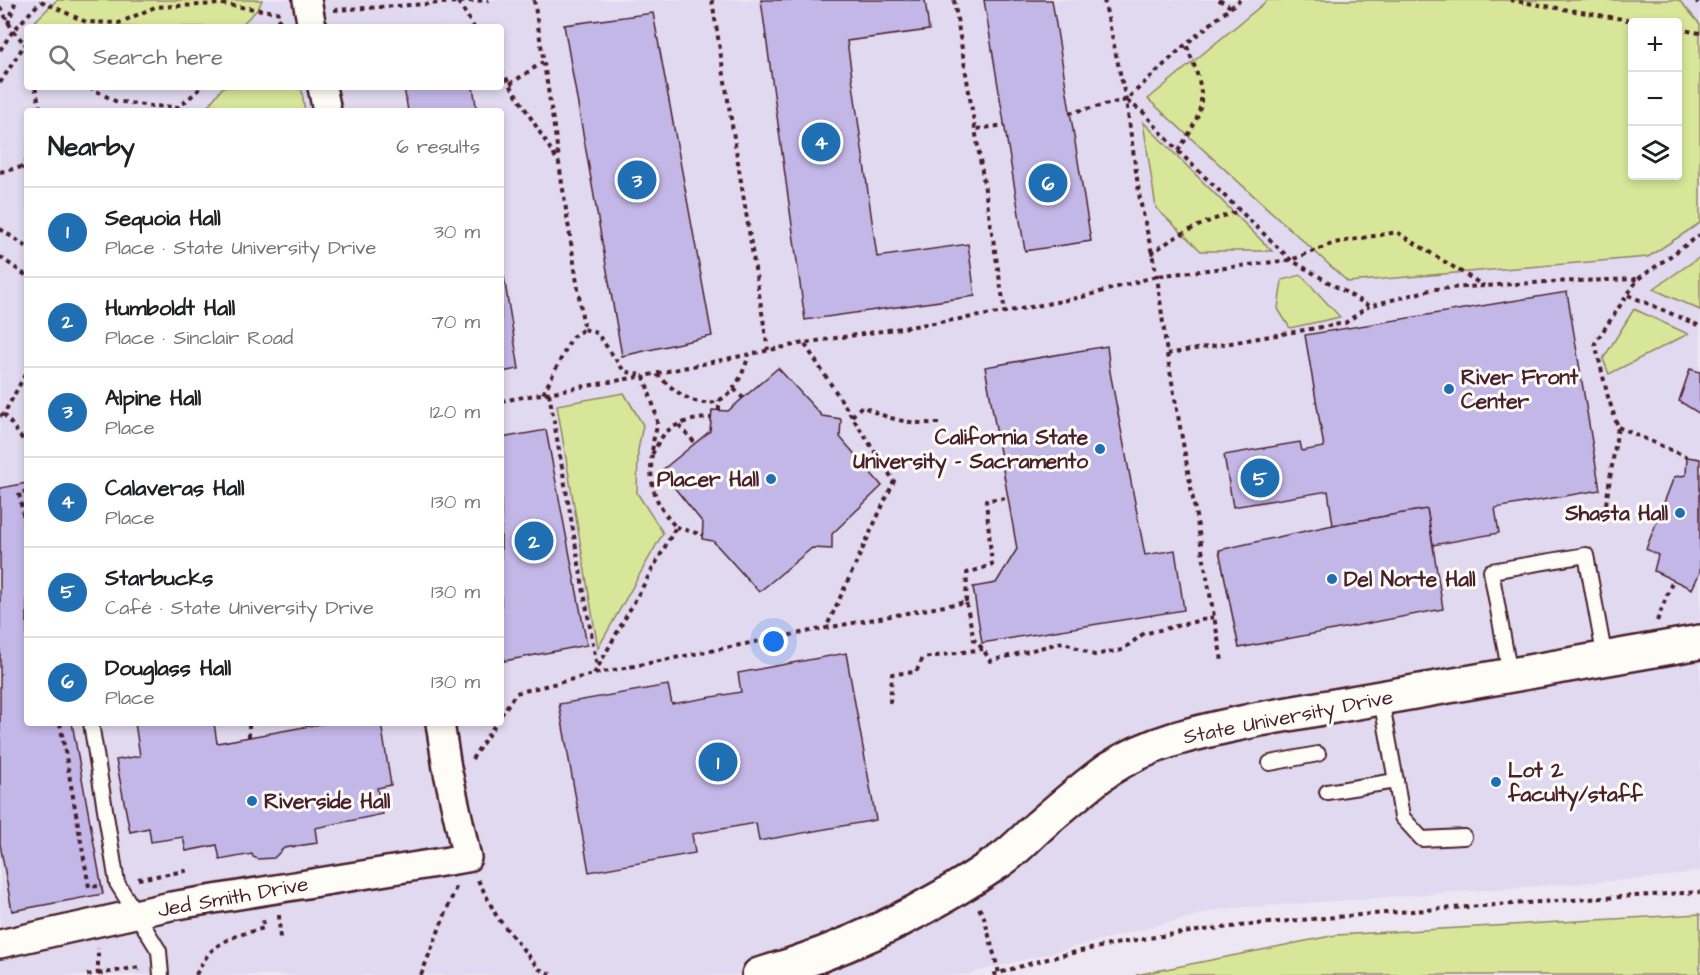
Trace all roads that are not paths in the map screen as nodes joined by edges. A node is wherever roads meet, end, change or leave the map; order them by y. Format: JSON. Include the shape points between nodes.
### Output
{"nodes":[{"id":1,"x":323,"y":90,"type":"edge"},
{"id":2,"x":326,"y":108,"type":"edge"},
{"id":3,"x":1700,"y":642,"type":"edge"},
{"id":4,"x":1605,"y":659,"type":"junction"},
{"id":5,"x":1510,"y":675,"type":"junction"},
{"id":6,"x":1381,"y":699,"type":"junction"},
{"id":7,"x":91,"y":726,"type":"edge"},
{"id":8,"x":440,"y":726,"type":"edge"},
{"id":9,"x":1318,"y":754,"type":"dead end"},
{"id":10,"x":1270,"y":763,"type":"dead end"},
{"id":11,"x":1396,"y":781,"type":"junction"},
{"id":12,"x":1327,"y":792,"type":"dead end"},
{"id":13,"x":1464,"y":837,"type":"dead end"},
{"id":14,"x":136,"y":915,"type":"junction"},
{"id":15,"x":0,"y":944,"type":"edge"},
{"id":16,"x":160,"y":975,"type":"edge"},
{"id":17,"x":759,"y":975,"type":"edge"}],
"edges":[{"from":1,"to":2,"type":"street"},
{"from":3,"to":4,"type":"street","name":"State University Drive"},
{"from":4,"to":5,"type":"street","name":"State University Drive"},
{"from":4,"to":5,"type":"lane","via":[[1586,555],[1491,571]]},
{"from":5,"to":6,"type":"street","name":"State University Drive"},
{"from":6,"to":11,"type":"lane"},
{"from":6,"to":17,"type":"street","name":"State University Drive","via":[[1260,719],[1155,746],[1110,769],[1003,859],[929,904],[865,938]]},
{"from":7,"to":14,"type":"lane","via":[[117,883]]},
{"from":8,"to":14,"type":"street","name":"Jed Smith Drive","via":[[467,858]]},
{"from":9,"to":10,"type":"lane"},
{"from":11,"to":12,"type":"lane"},
{"from":11,"to":13,"type":"lane","via":[[1402,817],[1422,839]]},
{"from":14,"to":15,"type":"street","name":"Jed Smith Drive"},
{"from":14,"to":16,"type":"lane","via":[[159,951]]}]}
